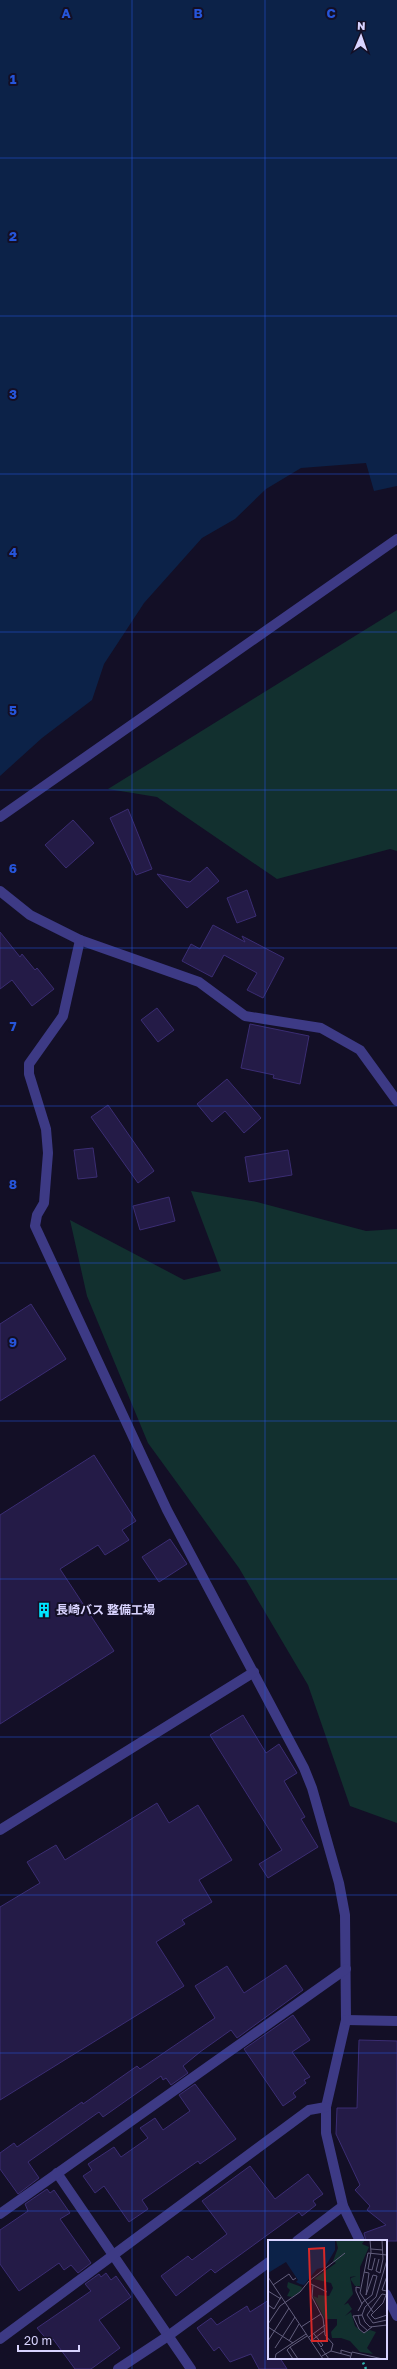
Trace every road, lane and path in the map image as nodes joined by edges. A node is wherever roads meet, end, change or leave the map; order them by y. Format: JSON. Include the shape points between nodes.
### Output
{"nodes":[{"id":1,"x":397,"y":539,"type":"edge"},
{"id":2,"x":0,"y":817,"type":"edge"},
{"id":3,"x":0,"y":891,"type":"edge"},
{"id":4,"x":80,"y":940,"type":"junction"},
{"id":5,"x":397,"y":1101,"type":"edge"},
{"id":6,"x":254,"y":1672,"type":"junction"},
{"id":7,"x":0,"y":1830,"type":"edge"},
{"id":8,"x":346,"y":1969,"type":"junction"},
{"id":9,"x":346,"y":2020,"type":"junction"},
{"id":10,"x":397,"y":2021,"type":"edge"},
{"id":11,"x":326,"y":2106,"type":"junction"},
{"id":12,"x":57,"y":2173,"type":"junction"},
{"id":13,"x":343,"y":2206,"type":"junction"},
{"id":14,"x":0,"y":2214,"type":"edge"},
{"id":15,"x":298,"y":2240,"type":"edge"},
{"id":16,"x":360,"y":2240,"type":"edge"},
{"id":17,"x":114,"y":2254,"type":"junction"},
{"id":18,"x":268,"y":2263,"type":"edge"},
{"id":19,"x":387,"y":2296,"type":"edge"},
{"id":20,"x":397,"y":2316,"type":"edge"},
{"id":21,"x":168,"y":2336,"type":"junction"},
{"id":22,"x":0,"y":2339,"type":"edge"},
{"id":23,"x":361,"y":2359,"type":"edge"},
{"id":24,"x":124,"y":2367,"type":"edge"},
{"id":25,"x":191,"y":2369,"type":"edge"},
{"id":26,"x":366,"y":2369,"type":"edge"}],
"edges":[{"from":1,"to":2,"type":"street"},
{"from":3,"to":4,"type":"street","via":[[30,915]]},
{"from":4,"to":5,"type":"street","via":[[199,982],[245,1016],[321,1028],[360,1050]]},
{"from":4,"to":6,"type":"street","via":[[63,1016],[29,1064],[29,1074],[46,1129],[48,1153],[44,1203],[37,1215],[35,1226],[167,1510]]},
{"from":6,"to":7,"type":"street"},
{"from":6,"to":8,"type":"street","via":[[312,1788],[343,1899]]},
{"from":8,"to":9,"type":"street"},
{"from":8,"to":12,"type":"street"},
{"from":9,"to":10,"type":"street"},
{"from":9,"to":11,"type":"street"},
{"from":11,"to":13,"type":"street","via":[[326,2133]]},
{"from":11,"to":17,"type":"street","via":[[309,2110]]},
{"from":12,"to":14,"type":"street"},
{"from":12,"to":17,"type":"street"},
{"from":13,"to":15,"type":"street"},
{"from":13,"to":16,"type":"street"},
{"from":17,"to":21,"type":"street"},
{"from":17,"to":22,"type":"street"},
{"from":18,"to":21,"type":"street"},
{"from":19,"to":20,"type":"street"},
{"from":21,"to":24,"type":"street"},
{"from":21,"to":25,"type":"street"},
{"from":23,"to":26,"type":"path"}]}
